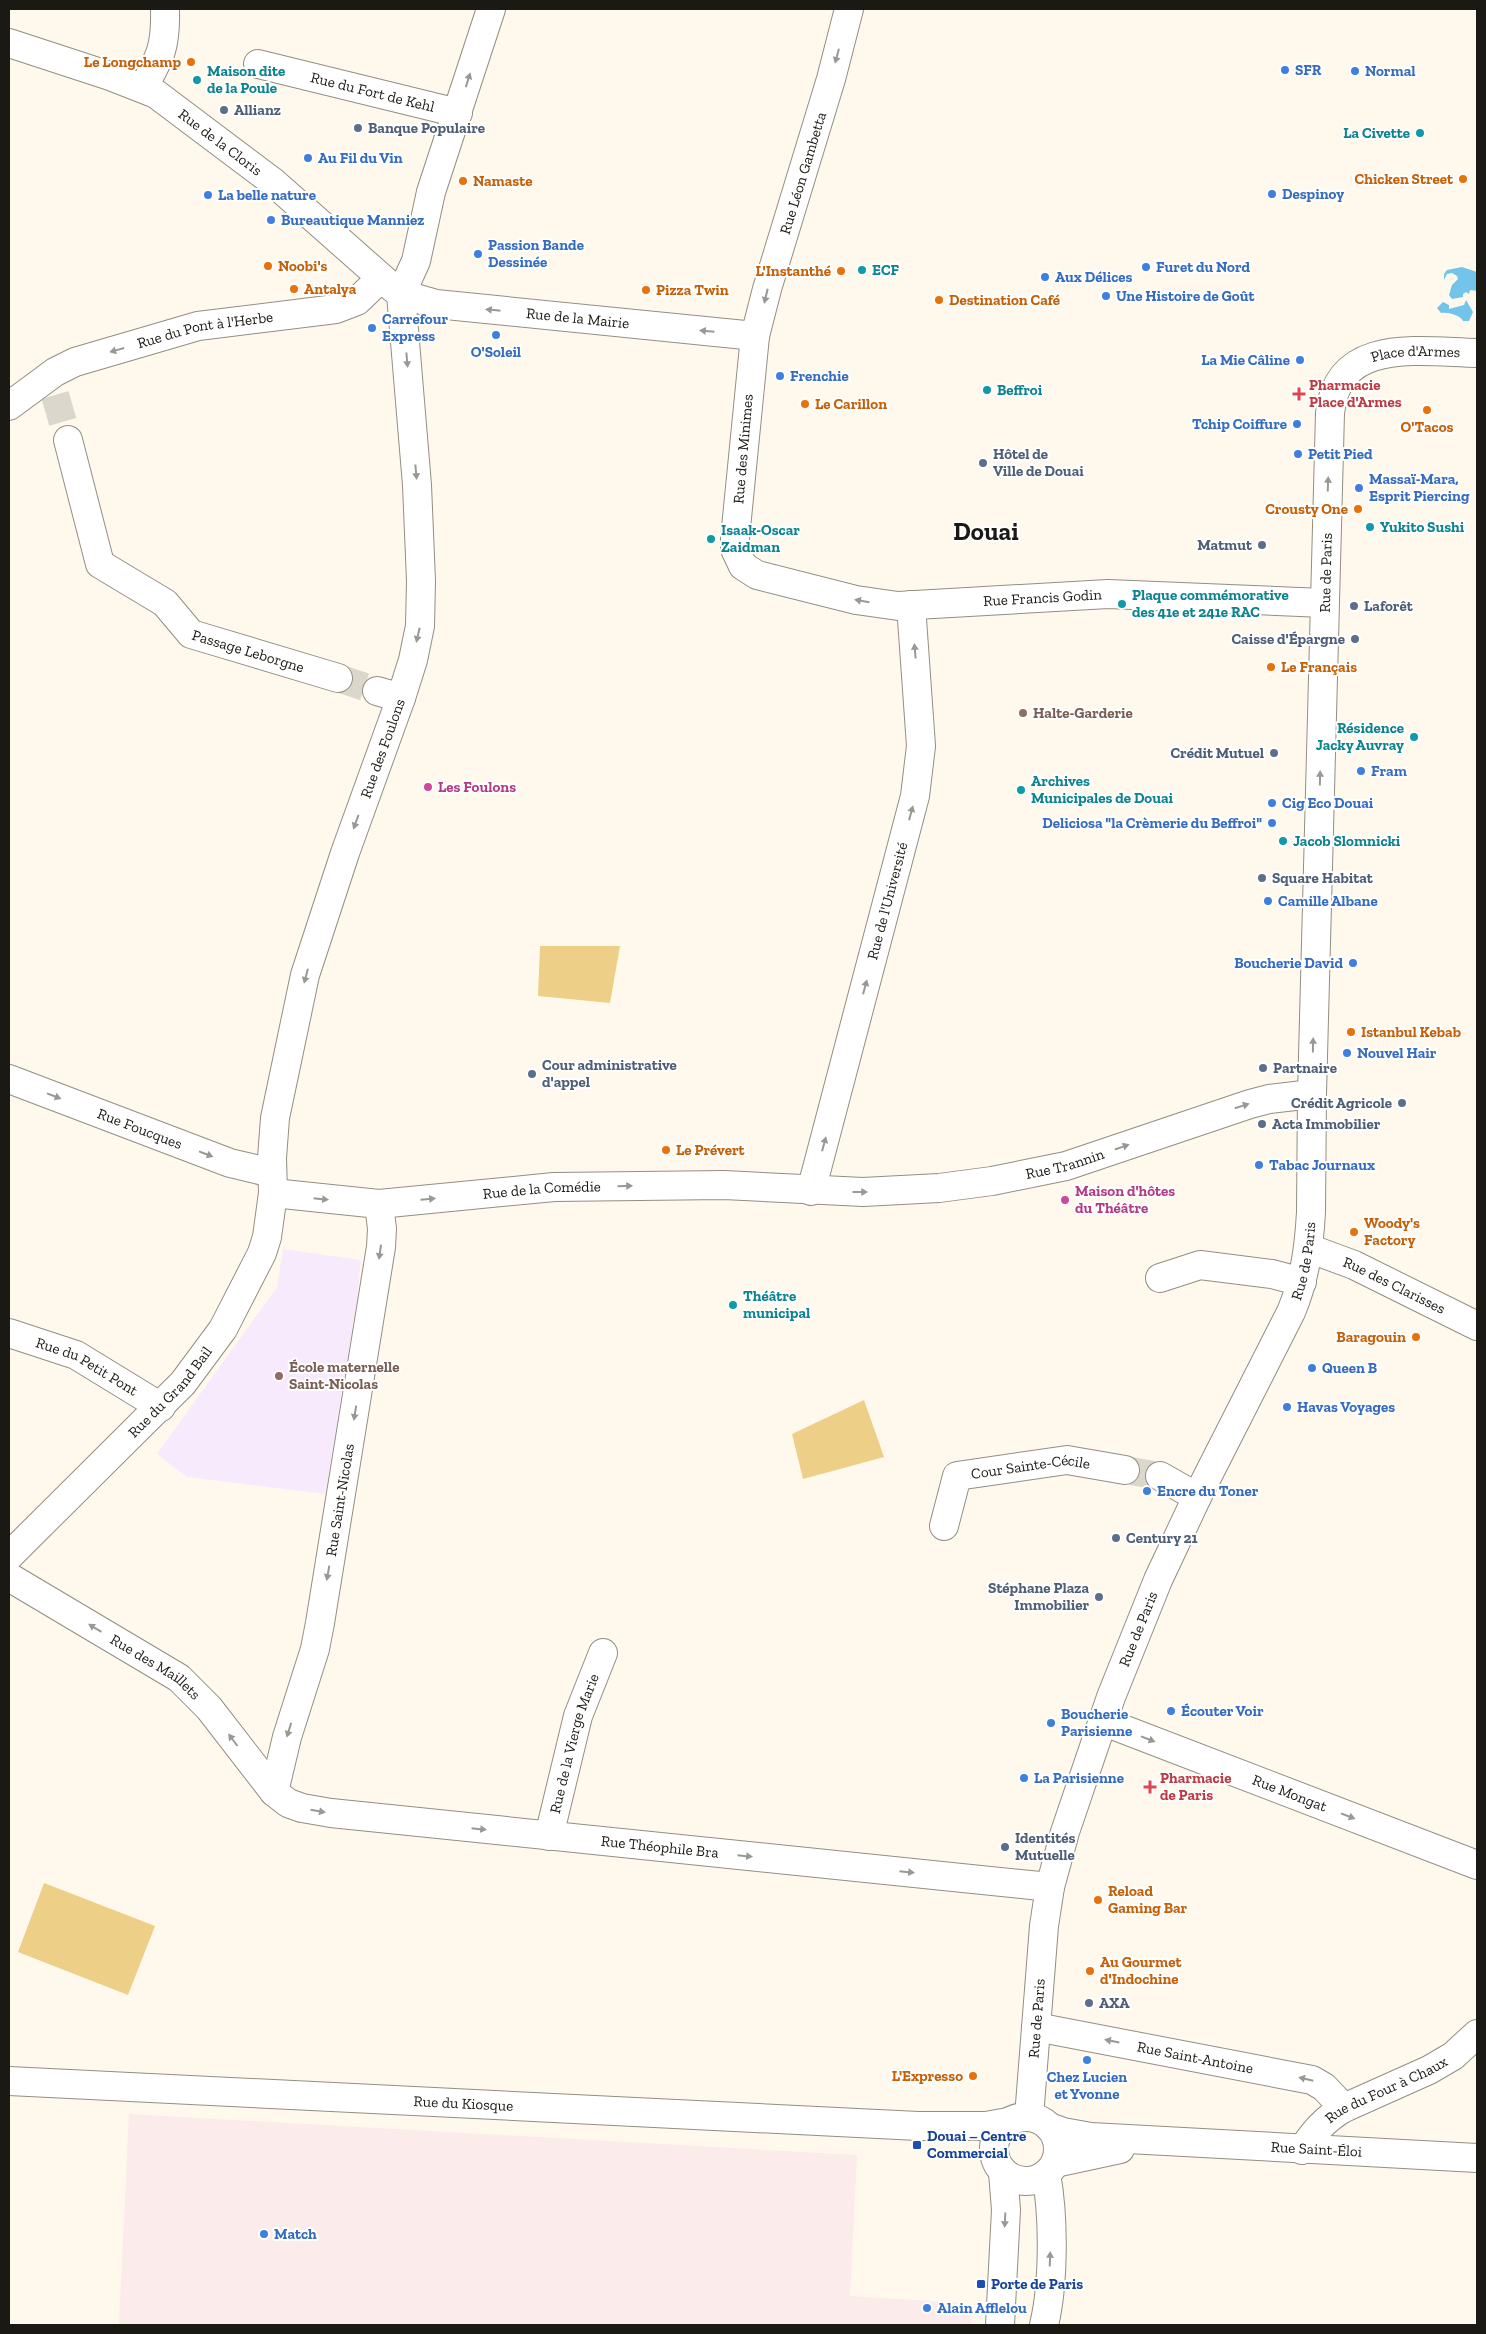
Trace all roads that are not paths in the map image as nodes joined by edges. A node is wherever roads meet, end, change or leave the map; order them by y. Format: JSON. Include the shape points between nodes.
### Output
{"nodes":[{"id":1,"x":165,"y":9,"type":"edge"},
{"id":2,"x":491,"y":9,"type":"edge"},
{"id":3,"x":849,"y":9,"type":"edge"},
{"id":4,"x":9,"y":43,"type":"edge"},
{"id":5,"x":258,"y":64,"type":"dead end"},
{"id":6,"x":143,"y":88,"type":"junction"},
{"id":7,"x":458,"y":113,"type":"junction"},
{"id":8,"x":391,"y":286,"type":"junction"},
{"id":9,"x":755,"y":336,"type":"junction"},
{"id":10,"x":1477,"y":353,"type":"edge"},
{"id":11,"x":1357,"y":363,"type":"joint"},
{"id":12,"x":9,"y":406,"type":"edge"},
{"id":13,"x":68,"y":440,"type":"tunnel mouth"},
{"id":14,"x":1324,"y":603,"type":"junction"},
{"id":15,"x":911,"y":605,"type":"junction"},
{"id":16,"x":338,"y":678,"type":"tunnel mouth"},
{"id":17,"x":9,"y":1079,"type":"edge"},
{"id":18,"x":1312,"y":1094,"type":"junction"},
{"id":19,"x":273,"y":1183,"type":"junction"},
{"id":20,"x":811,"y":1191,"type":"junction"},
{"id":21,"x":379,"y":1204,"type":"junction"},
{"id":22,"x":1308,"y":1248,"type":"junction"},
{"id":23,"x":1160,"y":1278,"type":"dead end"},
{"id":24,"x":1302,"y":1282,"type":"junction"},
{"id":25,"x":1477,"y":1326,"type":"edge"},
{"id":26,"x":9,"y":1333,"type":"edge"},
{"id":27,"x":161,"y":1407,"type":"junction"},
{"id":28,"x":1125,"y":1470,"type":"tunnel mouth"},
{"id":29,"x":1160,"y":1476,"type":"tunnel mouth"},
{"id":30,"x":1197,"y":1497,"type":"junction"},
{"id":31,"x":944,"y":1526,"type":"dead end"},
{"id":32,"x":9,"y":1556,"type":"edge"},
{"id":33,"x":9,"y":1576,"type":"edge"},
{"id":34,"x":603,"y":1653,"type":"dead end"},
{"id":35,"x":1102,"y":1722,"type":"junction"},
{"id":36,"x":274,"y":1792,"type":"junction"},
{"id":37,"x":549,"y":1836,"type":"junction"},
{"id":38,"x":1477,"y":1865,"type":"edge"},
{"id":39,"x":1050,"y":1887,"type":"junction"},
{"id":40,"x":1036,"y":2027,"type":"junction"},
{"id":41,"x":1477,"y":2034,"type":"edge"},
{"id":42,"x":9,"y":2081,"type":"edge"},
{"id":43,"x":1344,"y":2108,"type":"junction"},
{"id":44,"x":1028,"y":2122,"type":"junction"},
{"id":45,"x":918,"y":2126,"type":"junction"},
{"id":46,"x":1156,"y":2142,"type":"junction"},
{"id":47,"x":1302,"y":2150,"type":"junction"},
{"id":48,"x":1477,"y":2158,"type":"edge"},
{"id":49,"x":1000,"y":2167,"type":"junction"},
{"id":50,"x":1051,"y":2169,"type":"junction"},
{"id":51,"x":1000,"y":2325,"type":"edge"},
{"id":52,"x":1044,"y":2325,"type":"edge"}],
"edges":[{"from":1,"to":6,"type":"street","via":[[164,46]]},
{"from":7,"to":2,"type":"street","one_way":true},
{"from":3,"to":9,"type":"street","name":"Rue Léon Gambetta","one_way":true},
{"from":4,"to":6,"type":"street","name":"Rue de la Cloris"},
{"from":5,"to":7,"type":"street","name":"Rue du Fort de Kehl"},
{"from":6,"to":8,"type":"street","name":"Rue de la Cloris","via":[[174,105],[274,182]]},
{"from":7,"to":8,"type":"street","via":[[431,192],[418,252]]},
{"from":9,"to":8,"type":"street","name":"Rue de la Mairie","one_way":true,"via":[[436,304]]},
{"from":8,"to":12,"type":"street","name":"Rue du Pont à l'Herbe","one_way":true,"via":[[336,309],[198,326],[76,362],[52,386]]},
{"from":8,"to":19,"type":"street","name":"Rue des Foulons","one_way":true,"via":[[417,485],[422,581],[420,626],[413,660],[389,694],[345,853],[305,976],[275,1118]]},
{"from":15,"to":9,"type":"street","name":"Rue des Minimes","one_way":true,"via":[[856,600],[757,575],[743,566],[735,549],[735,538]]},
{"from":10,"to":11,"type":"street","name":"Place d'Armes","via":[[1392,353],[1375,355]]},
{"from":14,"to":11,"type":"street","name":"Rue de Paris","one_way":true,"via":[[1331,403],[1339,382]]},
{"from":13,"to":16,"type":"street","name":"Passage Leborgne","via":[[100,564],[165,603],[191,634]]},
{"from":14,"to":15,"type":"street","name":"Rue Francis Godin","via":[[1108,594]]},
{"from":18,"to":14,"type":"street","name":"Rue de Paris","one_way":true},
{"from":20,"to":15,"type":"street","name":"Rue de l'Université","one_way":true,"via":[[915,796],[921,746]]},
{"from":17,"to":19,"type":"street","name":"Rue Foucques","one_way":true,"via":[[230,1163]]},
{"from":20,"to":18,"type":"street","name":"Rue Trannin","one_way":true,"via":[[939,1188],[1045,1171],[1250,1104]]},
{"from":18,"to":22,"type":"street","name":"Rue de Paris"},
{"from":19,"to":21,"type":"street","name":"Rue de la Comédie","one_way":true},
{"from":19,"to":27,"type":"street","name":"Rue du Grand Bail","via":[[266,1237],[250,1279],[212,1345]]},
{"from":21,"to":20,"type":"street","name":"Rue de la Comédie","one_way":true,"via":[[554,1187],[724,1185]]},
{"from":21,"to":36,"type":"street","name":"Rue Saint-Nicolas","one_way":true,"via":[[381,1247],[320,1623]]},
{"from":22,"to":24,"type":"street","name":"Rue de Paris"},
{"from":22,"to":25,"type":"street","name":"Rue des Clarisses","via":[[1354,1265]]},
{"from":23,"to":24,"type":"street","via":[[1200,1265],[1272,1274]]},
{"from":24,"to":30,"type":"street","name":"Rue de Paris","via":[[1291,1312]]},
{"from":26,"to":27,"type":"street","name":"Rue du Petit Pont","via":[[84,1359]]},
{"from":27,"to":32,"type":"street","name":"Rue du Grand Bail"},
{"from":28,"to":31,"type":"street","name":"Cour Sainte-Cécile","via":[[1067,1460],[957,1476]]},
{"from":29,"to":30,"type":"street"},
{"from":30,"to":35,"type":"street","name":"Rue de Paris","via":[[1137,1630]]},
{"from":36,"to":33,"type":"street","name":"Rue des Maillets","one_way":true,"via":[[209,1708],[179,1678]]},
{"from":34,"to":37,"type":"street","name":"Rue de la Vierge Marie","via":[[578,1716]]},
{"from":35,"to":38,"type":"street","name":"Rue Mongat","one_way":true},
{"from":35,"to":39,"type":"street","name":"Rue de Paris","via":[[1059,1850]]},
{"from":36,"to":37,"type":"street","name":"Rue Théophile Bra","one_way":true,"via":[[288,1803],[317,1812]]},
{"from":37,"to":39,"type":"street","name":"Rue Théophile Bra","one_way":true},
{"from":39,"to":40,"type":"street","name":"Rue de Paris"},
{"from":43,"to":40,"type":"street","name":"Rue Saint-Antoine","one_way":true,"via":[[1324,2087],[1312,2080]]},
{"from":40,"to":44,"type":"street","name":"Rue de Paris"},
{"from":41,"to":43,"type":"street","name":"Rue du Four à Chaux","via":[[1453,2056],[1429,2070]]},
{"from":42,"to":45,"type":"street","name":"Rue du Kiosque"},
{"from":43,"to":47,"type":"street","name":"Rue du Four à Chaux","via":[[1322,2122]]},
{"from":44,"to":45,"type":"street","name":"Rue du Kiosque"},
{"from":44,"to":46,"type":"street","name":"Rue Saint-Éloi","via":[[1081,2136]]},
{"from":44,"to":49,"type":"street","via":[[1000,2130],[994,2151]]},
{"from":44,"to":50,"type":"street","via":[[1056,2136],[1058,2147]]},
{"from":45,"to":49,"type":"street","name":"Rue du Kiosque","via":[[956,2134]]},
{"from":46,"to":47,"type":"street","name":"Rue Saint-Éloi"},
{"from":46,"to":50,"type":"street","name":"Rue Saint-Éloi","via":[[1087,2155]]},
{"from":47,"to":48,"type":"street","name":"Rue Saint-Éloi"},
{"from":49,"to":50,"type":"street","via":[[1017,2180],[1028,2182]]},
{"from":49,"to":51,"type":"street","one_way":true,"via":[[1006,2210]]},
{"from":52,"to":50,"type":"street","one_way":true,"via":[[1048,2302]]}]}
